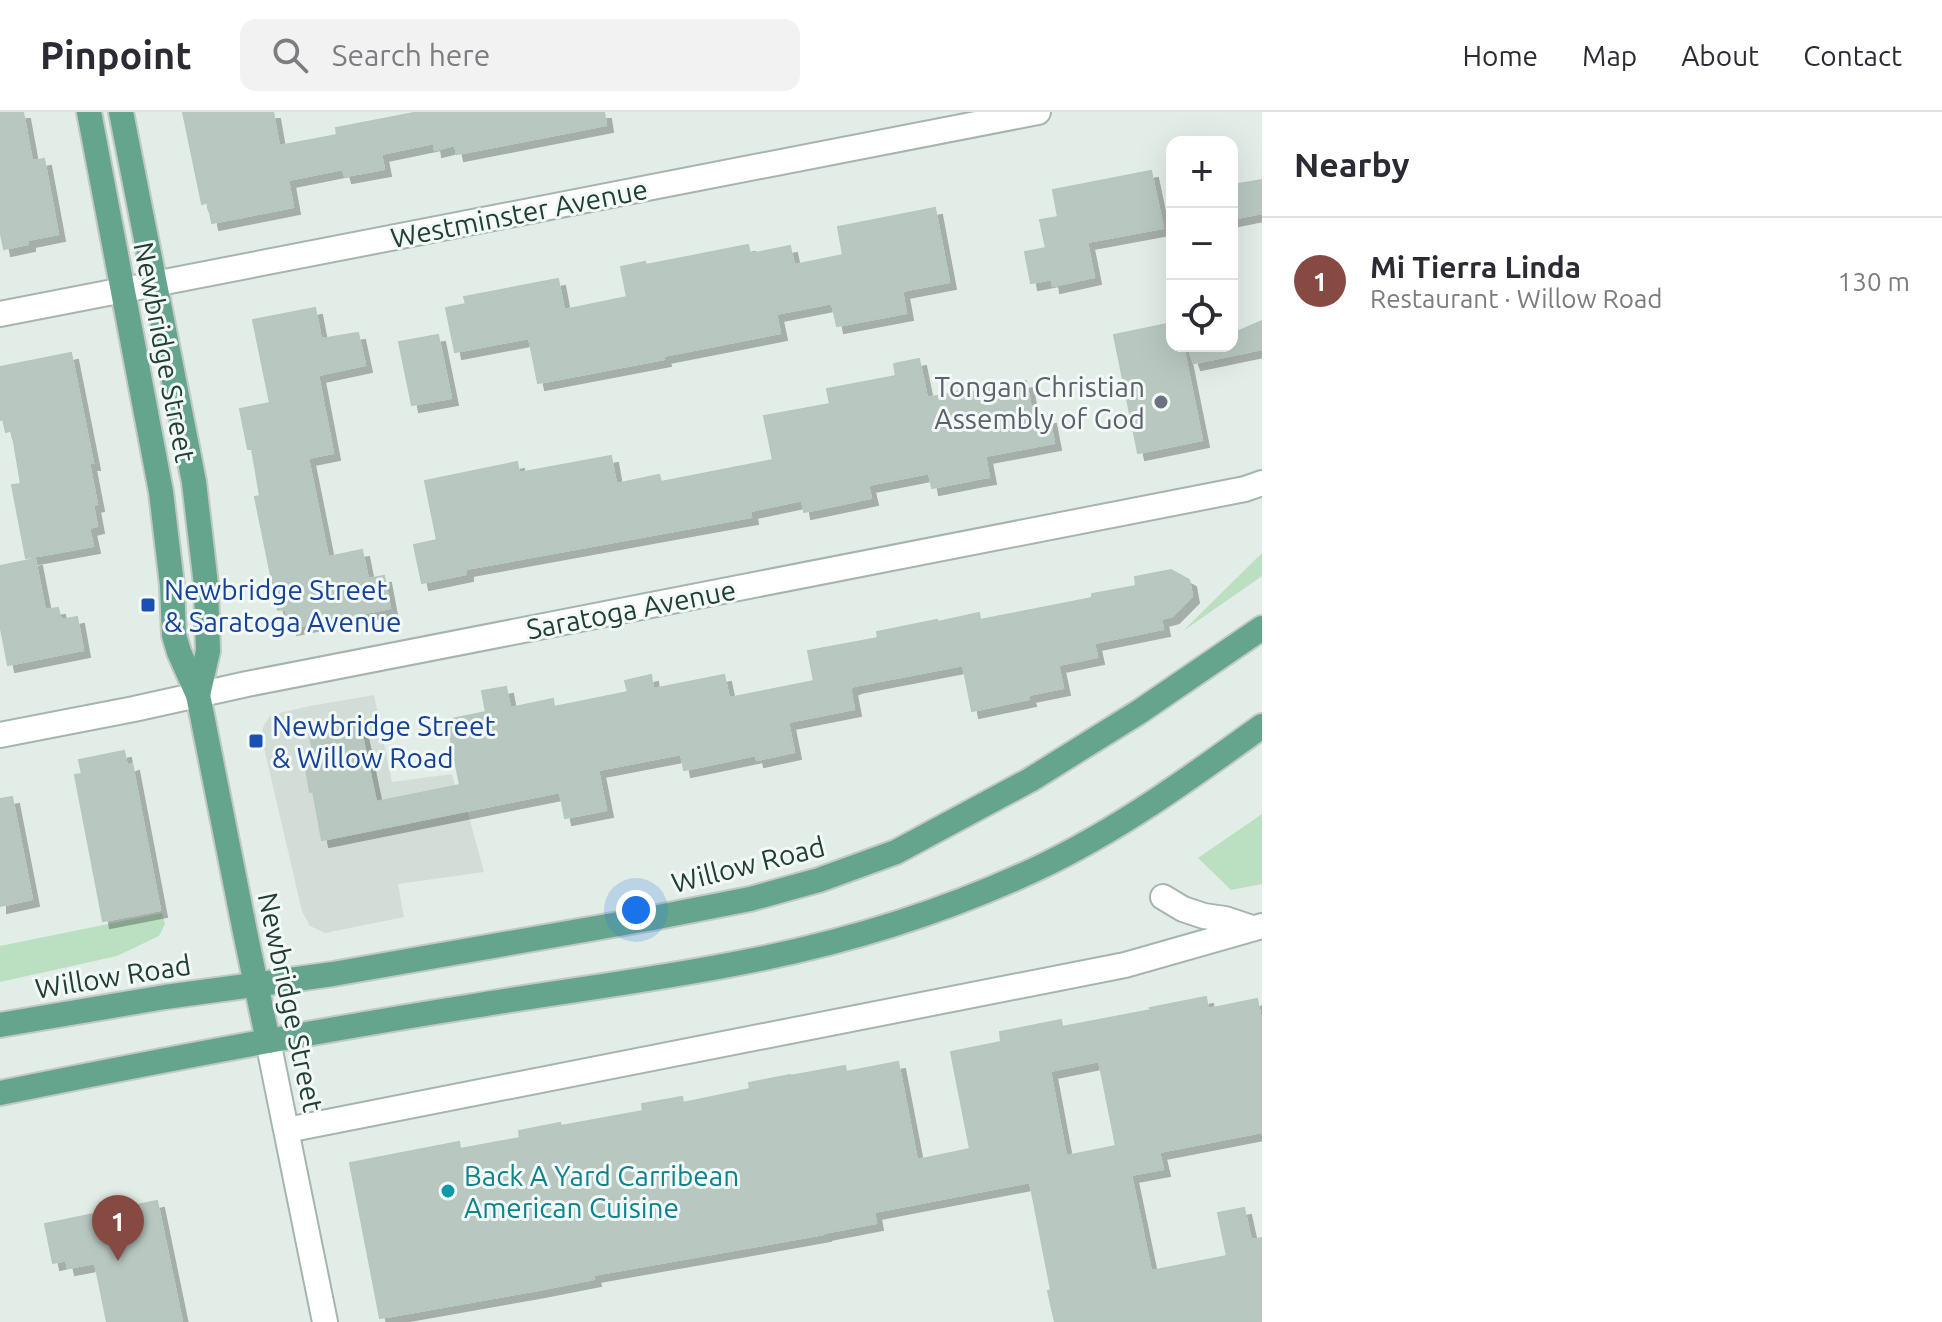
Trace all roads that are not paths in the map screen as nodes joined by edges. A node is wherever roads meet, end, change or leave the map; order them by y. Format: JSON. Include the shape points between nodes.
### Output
{"nodes":[{"id":1,"x":89,"y":112,"type":"edge"},
{"id":2,"x":121,"y":112,"type":"edge"},
{"id":3,"x":1038,"y":112,"type":"edge"},
{"id":4,"x":156,"y":285,"type":"junction"},
{"id":5,"x":124,"y":291,"type":"junction"},
{"id":6,"x":0,"y":314,"type":"edge"},
{"id":7,"x":1262,"y":483,"type":"edge"},
{"id":8,"x":1262,"y":628,"type":"edge"},
{"id":9,"x":198,"y":695,"type":"junction"},
{"id":10,"x":1262,"y":726,"type":"edge"},
{"id":11,"x":0,"y":735,"type":"edge"},
{"id":12,"x":1163,"y":897,"type":"dead end"},
{"id":13,"x":1257,"y":927,"type":"edge"},
{"id":14,"x":256,"y":984,"type":"junction"},
{"id":15,"x":0,"y":1025,"type":"edge"},
{"id":16,"x":268,"y":1041,"type":"junction"},
{"id":17,"x":0,"y":1093,"type":"edge"},
{"id":18,"x":287,"y":1130,"type":"junction"},
{"id":19,"x":325,"y":1322,"type":"edge"}],
"edges":[{"from":1,"to":5,"type":"main road","name":"Newbridge Street"},
{"from":2,"to":4,"type":"main road","name":"Newbridge Street"},
{"from":3,"to":4,"type":"street","name":"Westminster Avenue"},
{"from":4,"to":5,"type":"street","name":"Westminster Avenue"},
{"from":4,"to":9,"type":"main road","name":"Newbridge Street","via":[[201,535],[208,651]]},
{"from":5,"to":6,"type":"street","name":"Westminster Avenue"},
{"from":5,"to":9,"type":"main road","name":"Newbridge Street","via":[[163,507],[174,635]]},
{"from":7,"to":9,"type":"street","name":"Saratoga Avenue"},
{"from":8,"to":14,"type":"main road","name":"Willow Road","via":[[1030,780],[896,852],[819,880],[653,918]]},
{"from":9,"to":11,"type":"street","name":"Saratoga Avenue"},
{"from":9,"to":14,"type":"main road","name":"Newbridge Street"},
{"from":10,"to":16,"type":"main road","via":[[1095,839],[986,891],[912,918],[745,962]]},
{"from":12,"to":13,"type":"street","via":[[1204,916]]},
{"from":13,"to":18,"type":"street","via":[[1125,965]]},
{"from":14,"to":15,"type":"main road","name":"Willow Road"},
{"from":14,"to":16,"type":"main road","name":"Newbridge Street"},
{"from":16,"to":17,"type":"main road"},
{"from":16,"to":18,"type":"street","name":"Newbridge Street"},
{"from":18,"to":19,"type":"street","name":"Newbridge Street"}]}
